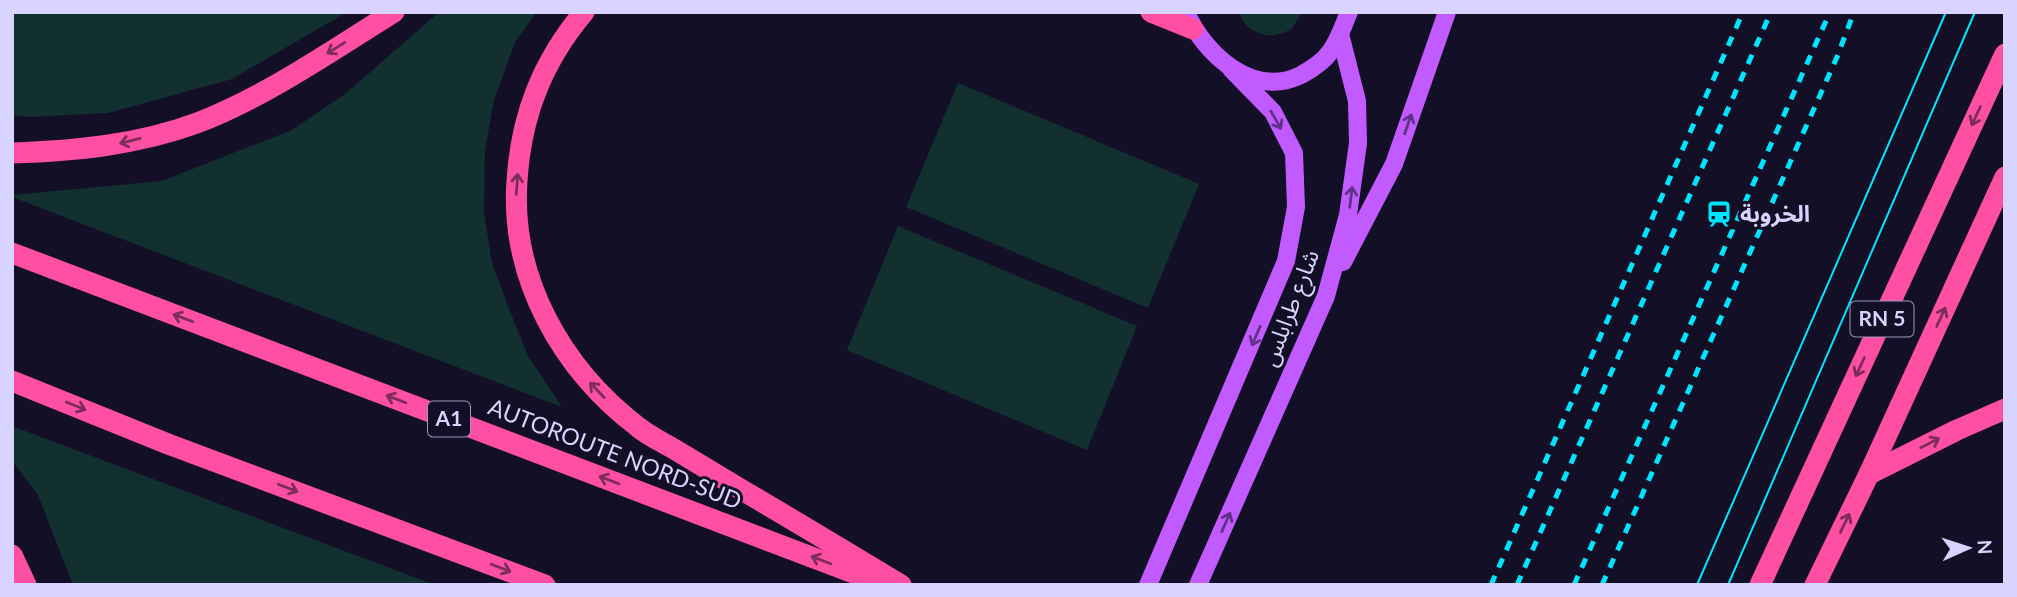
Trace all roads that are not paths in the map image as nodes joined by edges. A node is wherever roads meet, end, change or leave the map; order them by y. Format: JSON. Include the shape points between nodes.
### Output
{"nodes":[{"id":1,"x":394,"y":12,"type":"edge"},
{"id":2,"x":584,"y":12,"type":"edge"},
{"id":3,"x":1151,"y":12,"type":"edge"},
{"id":4,"x":1349,"y":12,"type":"edge"},
{"id":5,"x":1447,"y":12,"type":"edge"},
{"id":6,"x":1189,"y":21,"type":"edge"},
{"id":7,"x":1340,"y":34,"type":"junction"},
{"id":8,"x":2005,"y":54,"type":"edge"},
{"id":9,"x":1231,"y":69,"type":"junction"},
{"id":10,"x":12,"y":153,"type":"edge"},
{"id":11,"x":2005,"y":177,"type":"edge"},
{"id":12,"x":12,"y":253,"type":"edge"},
{"id":13,"x":1326,"y":296,"type":"junction"},
{"id":14,"x":12,"y":381,"type":"edge"},
{"id":15,"x":2005,"y":409,"type":"edge"},
{"id":16,"x":1869,"y":474,"type":"junction"},
{"id":17,"x":12,"y":555,"type":"edge"},
{"id":18,"x":26,"y":585,"type":"edge"},
{"id":19,"x":545,"y":585,"type":"edge"},
{"id":20,"x":885,"y":585,"type":"edge"},
{"id":21,"x":901,"y":585,"type":"edge"},
{"id":22,"x":1148,"y":585,"type":"edge"},
{"id":23,"x":1198,"y":585,"type":"edge"},
{"id":24,"x":1760,"y":585,"type":"edge"},
{"id":25,"x":1815,"y":585,"type":"edge"}],
"edges":[{"from":1,"to":10,"type":"highway","one_way":true,"via":[[260,93],[197,123],[125,143]]},
{"from":21,"to":2,"type":"highway","one_way":true,"via":[[639,428],[596,391],[547,322],[520,241],[516,199],[519,156],[527,114],[544,73]]},
{"from":3,"to":6,"type":"highway"},
{"from":4,"to":7,"type":"main road"},
{"from":13,"to":5,"type":"main road","one_way":true,"via":[[1394,164]]},
{"from":6,"to":9,"type":"main road","name":"شارع طرابلس"},
{"from":7,"to":9,"type":"main road","via":[[1329,53],[1294,78],[1273,82],[1251,79]]},
{"from":13,"to":7,"type":"main road","name":"شارع طرابلس","one_way":true,"via":[[1348,215],[1358,143],[1357,101]]},
{"from":8,"to":24,"type":"highway","number":"RN 5","one_way":true},
{"from":9,"to":22,"type":"main road","name":"شارع طرابلس","one_way":true,"via":[[1273,112],[1294,153],[1296,207],[1281,274]]},
{"from":16,"to":11,"type":"highway","number":"RN 5","one_way":true},
{"from":20,"to":12,"type":"highway","name":"AUTOROUTE NORD-SUD","number":"A1","one_way":true},
{"from":23,"to":13,"type":"main road","name":"شارع طرابلس","one_way":true},
{"from":14,"to":19,"type":"highway","one_way":true},
{"from":16,"to":15,"type":"highway","one_way":true},
{"from":25,"to":16,"type":"highway","number":"RN 5","one_way":true},
{"from":17,"to":18,"type":"highway"}]}
